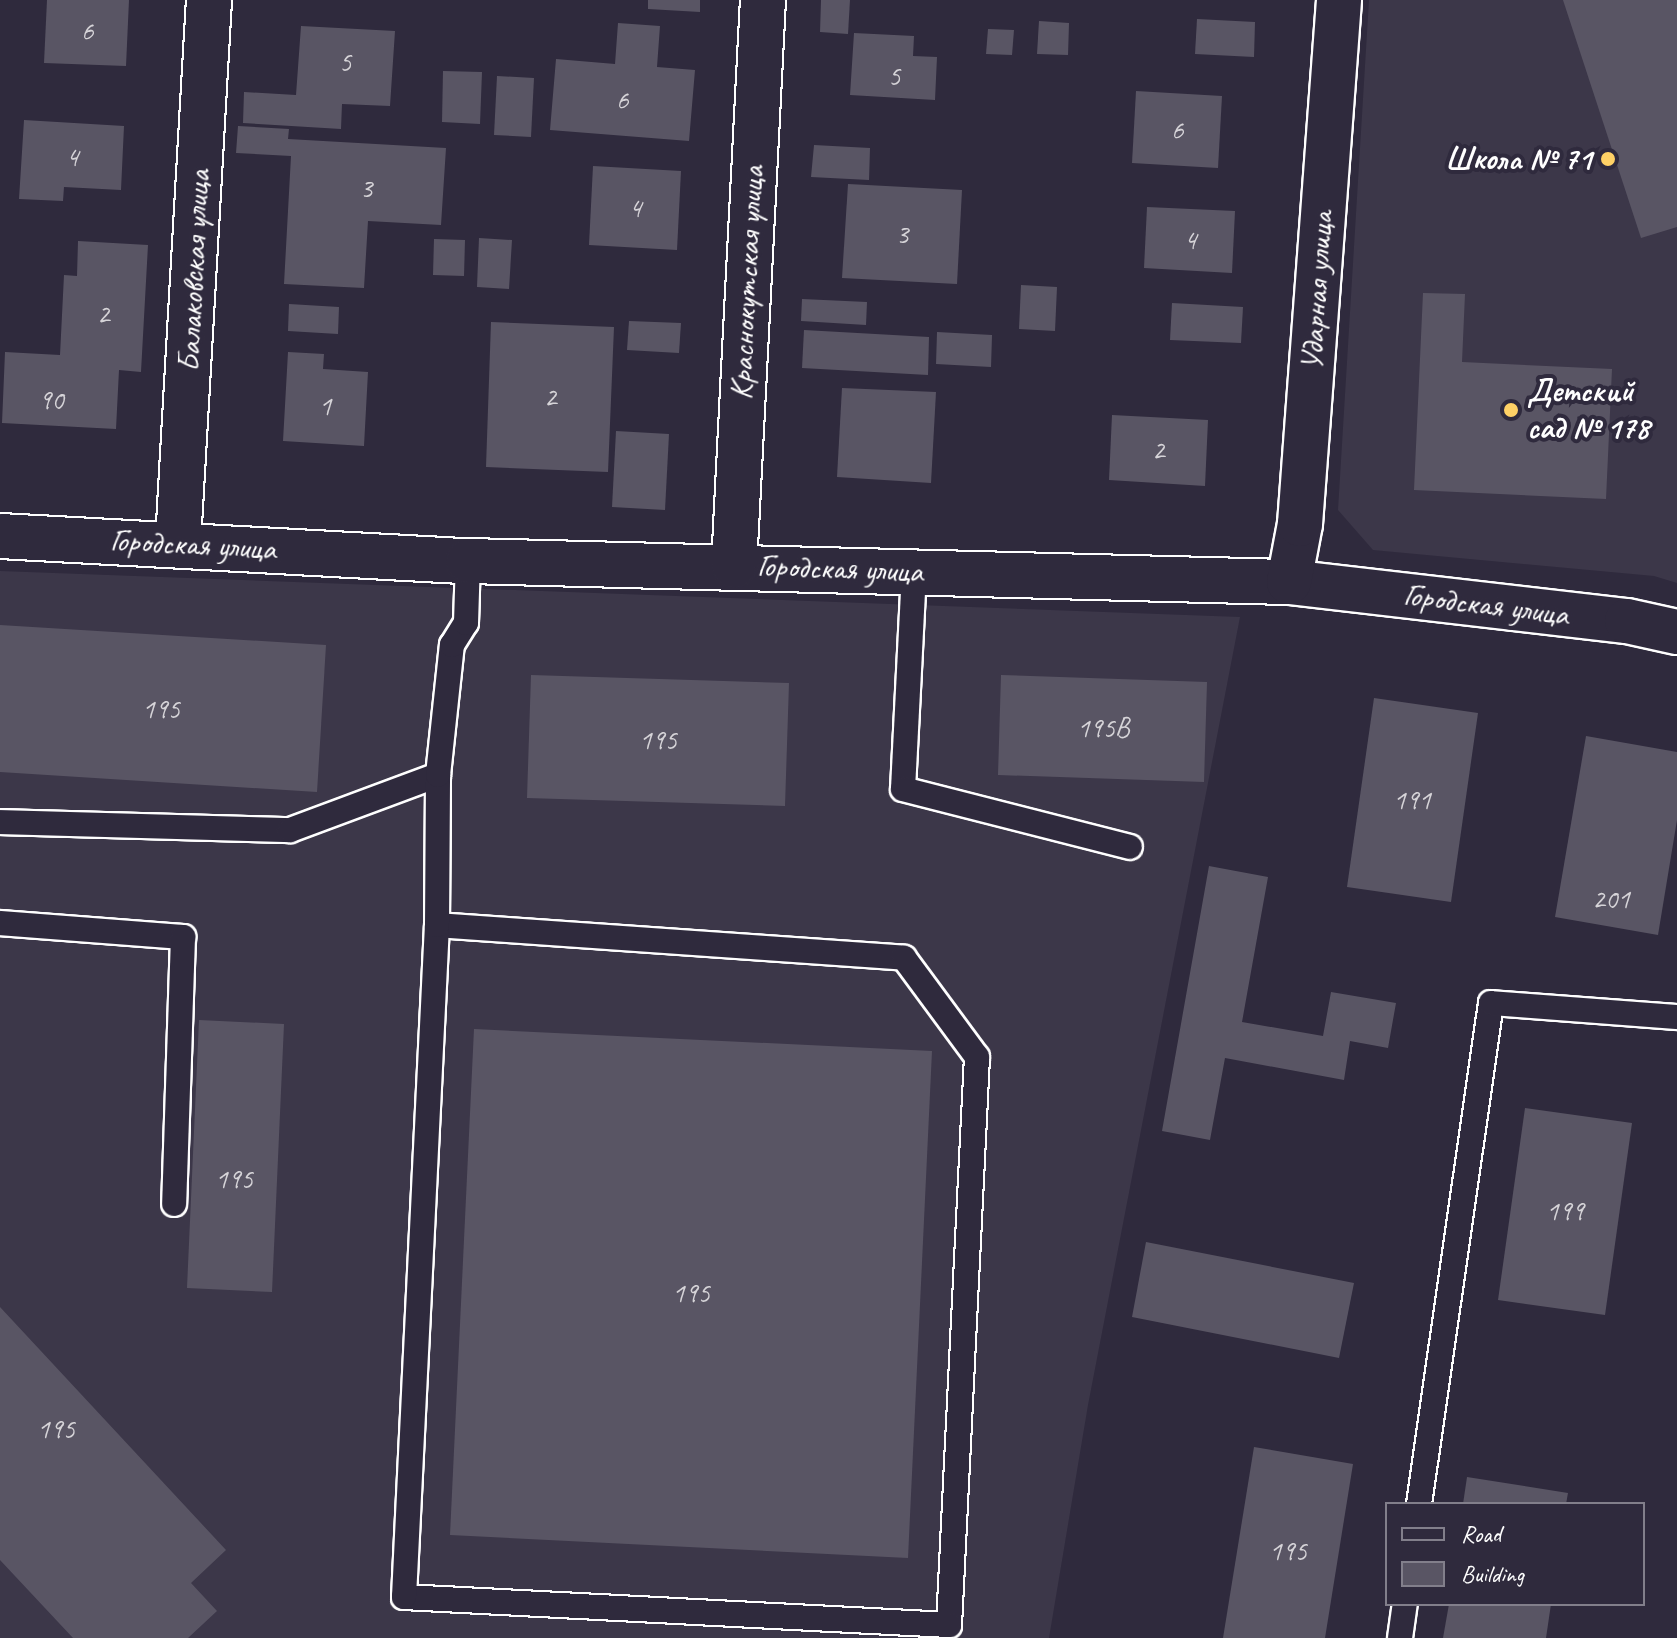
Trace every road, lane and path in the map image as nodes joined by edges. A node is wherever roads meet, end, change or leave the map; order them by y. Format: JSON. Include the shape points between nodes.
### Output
{"nodes":[{"id":1,"x":209,"y":0,"type":"edge"},
{"id":2,"x":763,"y":0,"type":"edge"},
{"id":3,"x":1339,"y":0,"type":"edge"},
{"id":4,"x":0,"y":536,"type":"edge"},
{"id":5,"x":178,"y":542,"type":"junction"},
{"id":6,"x":468,"y":561,"type":"junction"},
{"id":7,"x":734,"y":566,"type":"junction"},
{"id":8,"x":914,"y":572,"type":"junction"},
{"id":9,"x":1289,"y":582,"type":"junction"},
{"id":10,"x":1677,"y":632,"type":"edge"},
{"id":11,"x":438,"y":775,"type":"junction"},
{"id":12,"x":0,"y":822,"type":"edge"},
{"id":13,"x":1130,"y":847,"type":"dead end"},
{"id":14,"x":0,"y":923,"type":"edge"},
{"id":15,"x":437,"y":925,"type":"junction"},
{"id":16,"x":1677,"y":1017,"type":"edge"},
{"id":17,"x":174,"y":1204,"type":"dead end"},
{"id":18,"x":1419,"y":1502,"type":"edge"},
{"id":19,"x":1405,"y":1606,"type":"edge"},
{"id":20,"x":1400,"y":1638,"type":"edge"}],
"edges":[{"from":1,"to":5,"type":"street","name":"Балаковская улица"},
{"from":2,"to":7,"type":"street","name":"Краснокутская улица"},
{"from":3,"to":9,"type":"street","name":"Ударная улица","via":[[1300,524]]},
{"from":4,"to":5,"type":"street","name":"Городская улица"},
{"from":5,"to":6,"type":"street","name":"Городская улица"},
{"from":6,"to":7,"type":"street","name":"Городская улица"},
{"from":6,"to":11,"type":"lane","via":[[466,623],[452,645]]},
{"from":7,"to":8,"type":"street","name":"Городская улица"},
{"from":8,"to":9,"type":"street","name":"Городская улица"},
{"from":8,"to":13,"type":"lane","via":[[903,789]]},
{"from":9,"to":10,"type":"street","name":"Городская улица","via":[[1627,621]]},
{"from":11,"to":12,"type":"lane","via":[[290,830]]},
{"from":11,"to":15,"type":"lane"},
{"from":14,"to":17,"type":"lane","via":[[183,937]]},
{"from":15,"to":15,"type":"lane","via":[[404,1597],[949,1625],[977,1057],[914,970],[904,958]]},
{"from":16,"to":18,"type":"lane","via":[[1491,1003]]},
{"from":19,"to":20,"type":"lane"}]}
